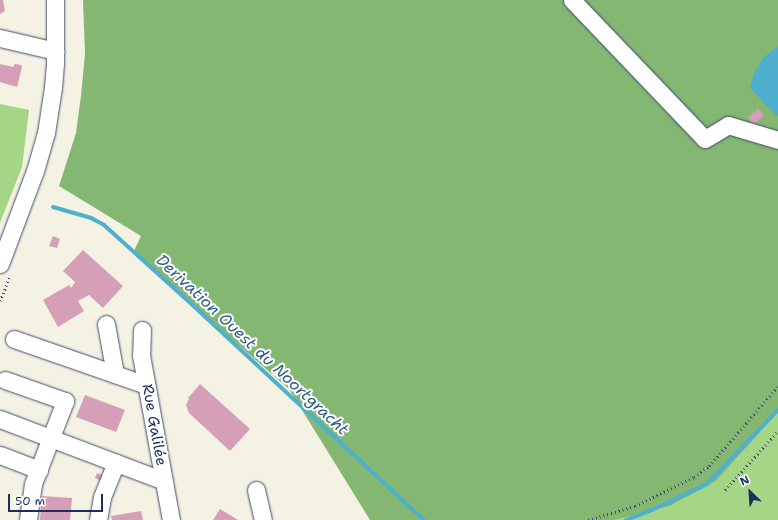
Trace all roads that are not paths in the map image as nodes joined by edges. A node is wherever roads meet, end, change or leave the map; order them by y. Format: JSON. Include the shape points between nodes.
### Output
{"nodes":[{"id":1,"x":55,"y":0,"type":"edge"},
{"id":2,"x":572,"y":0,"type":"edge"},
{"id":3,"x":0,"y":38,"type":"edge"},
{"id":4,"x":56,"y":51,"type":"junction"},
{"id":5,"x":778,"y":140,"type":"edge"},
{"id":6,"x":0,"y":264,"type":"edge"},
{"id":7,"x":106,"y":324,"type":"dead end"},
{"id":8,"x":142,"y":330,"type":"dead end"},
{"id":9,"x":14,"y":339,"type":"dead end"},
{"id":10,"x":115,"y":374,"type":"junction"},
{"id":11,"x":5,"y":380,"type":"dead end"},
{"id":12,"x":146,"y":385,"type":"junction"},
{"id":13,"x":0,"y":419,"type":"edge"},
{"id":14,"x":51,"y":438,"type":"junction"},
{"id":15,"x":0,"y":455,"type":"edge"},
{"id":16,"x":116,"y":463,"type":"junction"},
{"id":17,"x":39,"y":470,"type":"junction"},
{"id":18,"x":164,"y":481,"type":"junction"},
{"id":19,"x":256,"y":490,"type":"dead end"},
{"id":20,"x":28,"y":520,"type":"edge"},
{"id":21,"x":98,"y":520,"type":"edge"},
{"id":22,"x":171,"y":520,"type":"edge"},
{"id":23,"x":263,"y":520,"type":"edge"}],
"edges":[{"from":1,"to":4,"type":"street"},
{"from":2,"to":5,"type":"street","via":[[705,140],[728,125]]},
{"from":3,"to":4,"type":"street"},
{"from":4,"to":6,"type":"street","via":[[53,87],[42,146],[27,195]]},
{"from":7,"to":10,"type":"street"},
{"from":8,"to":12,"type":"street","name":"Rue Galilée","via":[[141,356]]},
{"from":9,"to":10,"type":"street"},
{"from":10,"to":12,"type":"street"},
{"from":11,"to":14,"type":"street","via":[[65,401]]},
{"from":12,"to":18,"type":"street","name":"Rue Galilée"},
{"from":13,"to":14,"type":"street"},
{"from":14,"to":16,"type":"street"},
{"from":14,"to":17,"type":"street"},
{"from":15,"to":17,"type":"street"},
{"from":16,"to":18,"type":"street"},
{"from":16,"to":21,"type":"street","via":[[102,497]]},
{"from":17,"to":20,"type":"street","via":[[31,492]]},
{"from":18,"to":22,"type":"street","name":"Rue Galilée"},
{"from":19,"to":23,"type":"street"}]}
